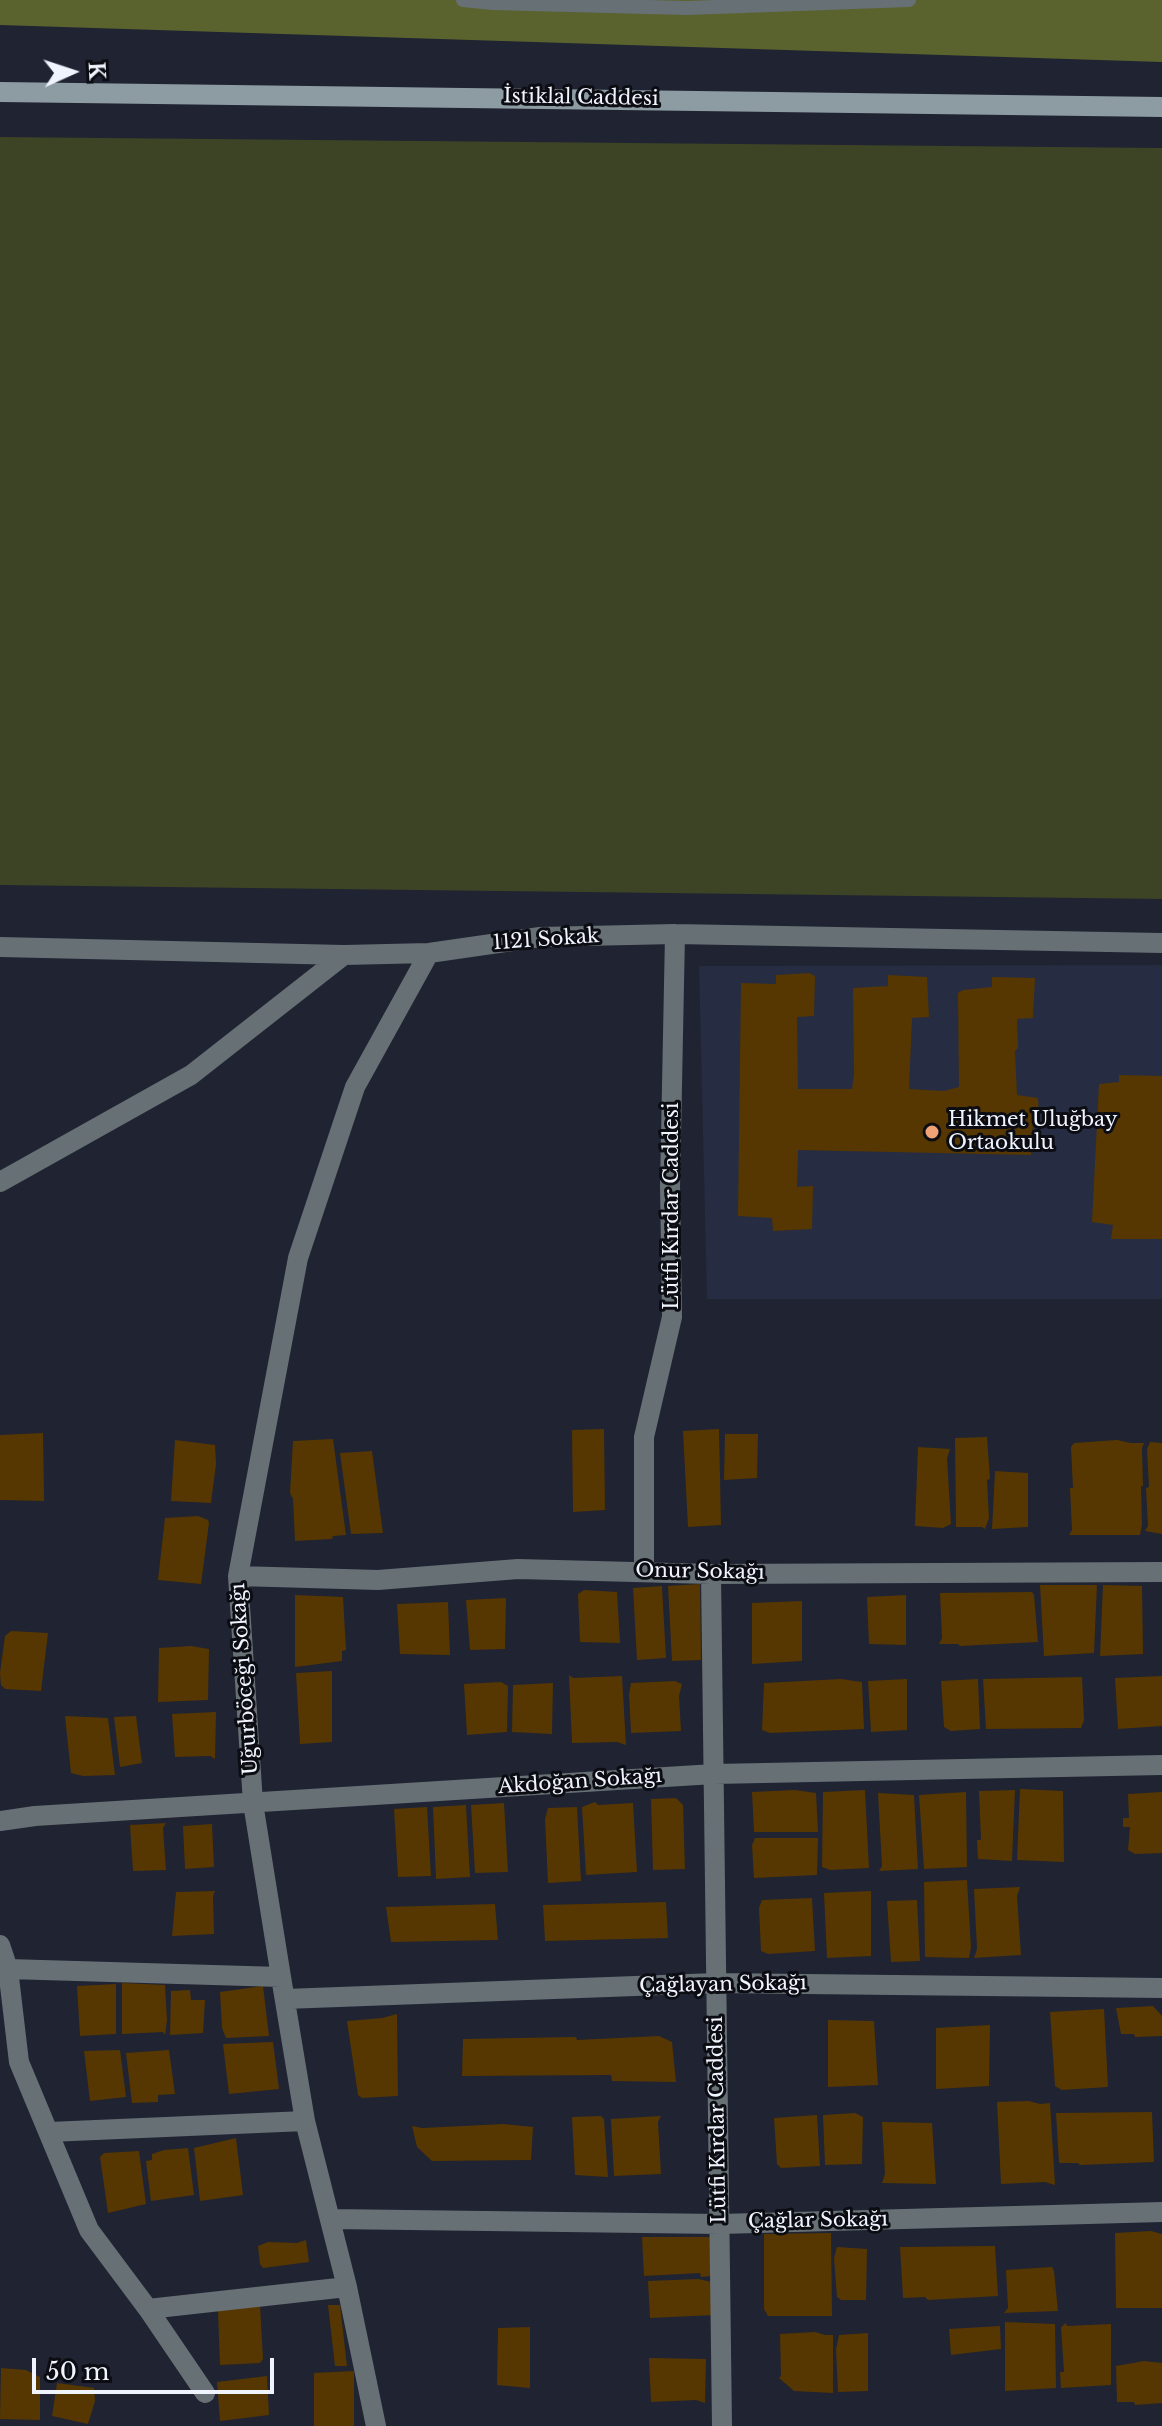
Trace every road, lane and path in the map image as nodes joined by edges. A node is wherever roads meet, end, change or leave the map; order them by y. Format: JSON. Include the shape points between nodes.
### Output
{"nodes":[{"id":1,"x":463,"y":0,"type":"edge"},
{"id":2,"x":909,"y":0,"type":"edge"},
{"id":3,"x":0,"y":92,"type":"edge"},
{"id":4,"x":1162,"y":107,"type":"edge"},
{"id":5,"x":675,"y":934,"type":"junction"},
{"id":6,"x":1162,"y":943,"type":"edge"},
{"id":7,"x":0,"y":947,"type":"edge"},
{"id":8,"x":429,"y":953,"type":"junction"},
{"id":9,"x":344,"y":955,"type":"junction"},
{"id":10,"x":0,"y":1182,"type":"edge"},
{"id":11,"x":644,"y":1571,"type":"junction"},
{"id":12,"x":1162,"y":1572,"type":"edge"},
{"id":13,"x":711,"y":1574,"type":"junction"},
{"id":14,"x":238,"y":1576,"type":"junction"},
{"id":15,"x":1162,"y":1765,"type":"edge"},
{"id":16,"x":714,"y":1774,"type":"junction"},
{"id":17,"x":253,"y":1803,"type":"junction"},
{"id":18,"x":0,"y":1821,"type":"edge"},
{"id":19,"x":0,"y":1945,"type":"edge"},
{"id":20,"x":8,"y":1969,"type":"junction"},
{"id":21,"x":281,"y":1977,"type":"junction"},
{"id":22,"x":716,"y":1983,"type":"junction"},
{"id":23,"x":1162,"y":1988,"type":"edge"},
{"id":24,"x":285,"y":1999,"type":"junction"},
{"id":25,"x":305,"y":2121,"type":"junction"},
{"id":26,"x":49,"y":2132,"type":"junction"},
{"id":27,"x":1162,"y":2212,"type":"edge"},
{"id":28,"x":330,"y":2219,"type":"junction"},
{"id":29,"x":720,"y":2224,"type":"junction"},
{"id":30,"x":347,"y":2287,"type":"junction"},
{"id":31,"x":148,"y":2309,"type":"junction"},
{"id":32,"x":205,"y":2393,"type":"dead end"},
{"id":33,"x":376,"y":2426,"type":"edge"},
{"id":34,"x":722,"y":2426,"type":"edge"}],
"edges":[{"from":1,"to":2,"type":"lane","via":[[687,8]]},
{"from":3,"to":4,"type":"main road","name":"İstiklal Caddesi"},
{"from":5,"to":6,"type":"street","name":"1121 Sokak"},
{"from":5,"to":8,"type":"street","name":"1121 Sokak","via":[[540,937]]},
{"from":5,"to":11,"type":"street","name":"Lütfi Kırdar Caddesi","via":[[672,1317],[644,1437]]},
{"from":7,"to":9,"type":"street","name":"1121 Sokak"},
{"from":8,"to":9,"type":"street","name":"1121 Sokak"},
{"from":8,"to":14,"type":"street","name":"Uğurböceği Sokağı","via":[[355,1087],[298,1258]]},
{"from":9,"to":10,"type":"street","via":[[191,1075]]},
{"from":11,"to":13,"type":"street","name":"Onur Sokağı"},
{"from":11,"to":14,"type":"street","name":"Onur Sokağı","via":[[518,1569],[378,1580]]},
{"from":12,"to":13,"type":"street","name":"Onur Sokağı"},
{"from":13,"to":16,"type":"street","name":"Lütfi Kırdar Caddesi"},
{"from":14,"to":17,"type":"street","name":"Uğurböceği Sokağı"},
{"from":15,"to":16,"type":"street","name":"Akdoğan Sokağı"},
{"from":16,"to":17,"type":"street","name":"Akdoğan Sokağı"},
{"from":16,"to":22,"type":"street","name":"Lütfi Kırdar Caddesi"},
{"from":17,"to":18,"type":"street","name":"Akdoğan Sokağı"},
{"from":17,"to":21,"type":"street","name":"Uğurböceği Sokağı"},
{"from":19,"to":20,"type":"street"},
{"from":20,"to":21,"type":"street"},
{"from":20,"to":26,"type":"street","via":[[19,2062]]},
{"from":21,"to":24,"type":"street","name":"Uğurböceği Sokağı"},
{"from":22,"to":23,"type":"street","name":"Çağlayan Sokağı"},
{"from":22,"to":24,"type":"street","name":"Çağlayan Sokağı"},
{"from":22,"to":29,"type":"street","name":"Lütfi Kırdar Caddesi"},
{"from":24,"to":25,"type":"street","name":"Uğurböceği Sokağı"},
{"from":25,"to":26,"type":"street"},
{"from":25,"to":28,"type":"street","name":"Uğurböceği Sokağı"},
{"from":26,"to":31,"type":"street","via":[[89,2230]]},
{"from":27,"to":29,"type":"street","name":"Çağlar Sokağı"},
{"from":28,"to":29,"type":"street","name":"Çağlar Sokağı"},
{"from":28,"to":30,"type":"street","name":"Uğurböceği Sokağı"},
{"from":29,"to":34,"type":"street","name":"Lütfi Kırdar Caddesi"},
{"from":30,"to":31,"type":"street"},
{"from":30,"to":33,"type":"street","name":"Uğurböceği Sokağı"},
{"from":31,"to":32,"type":"street"}]}
